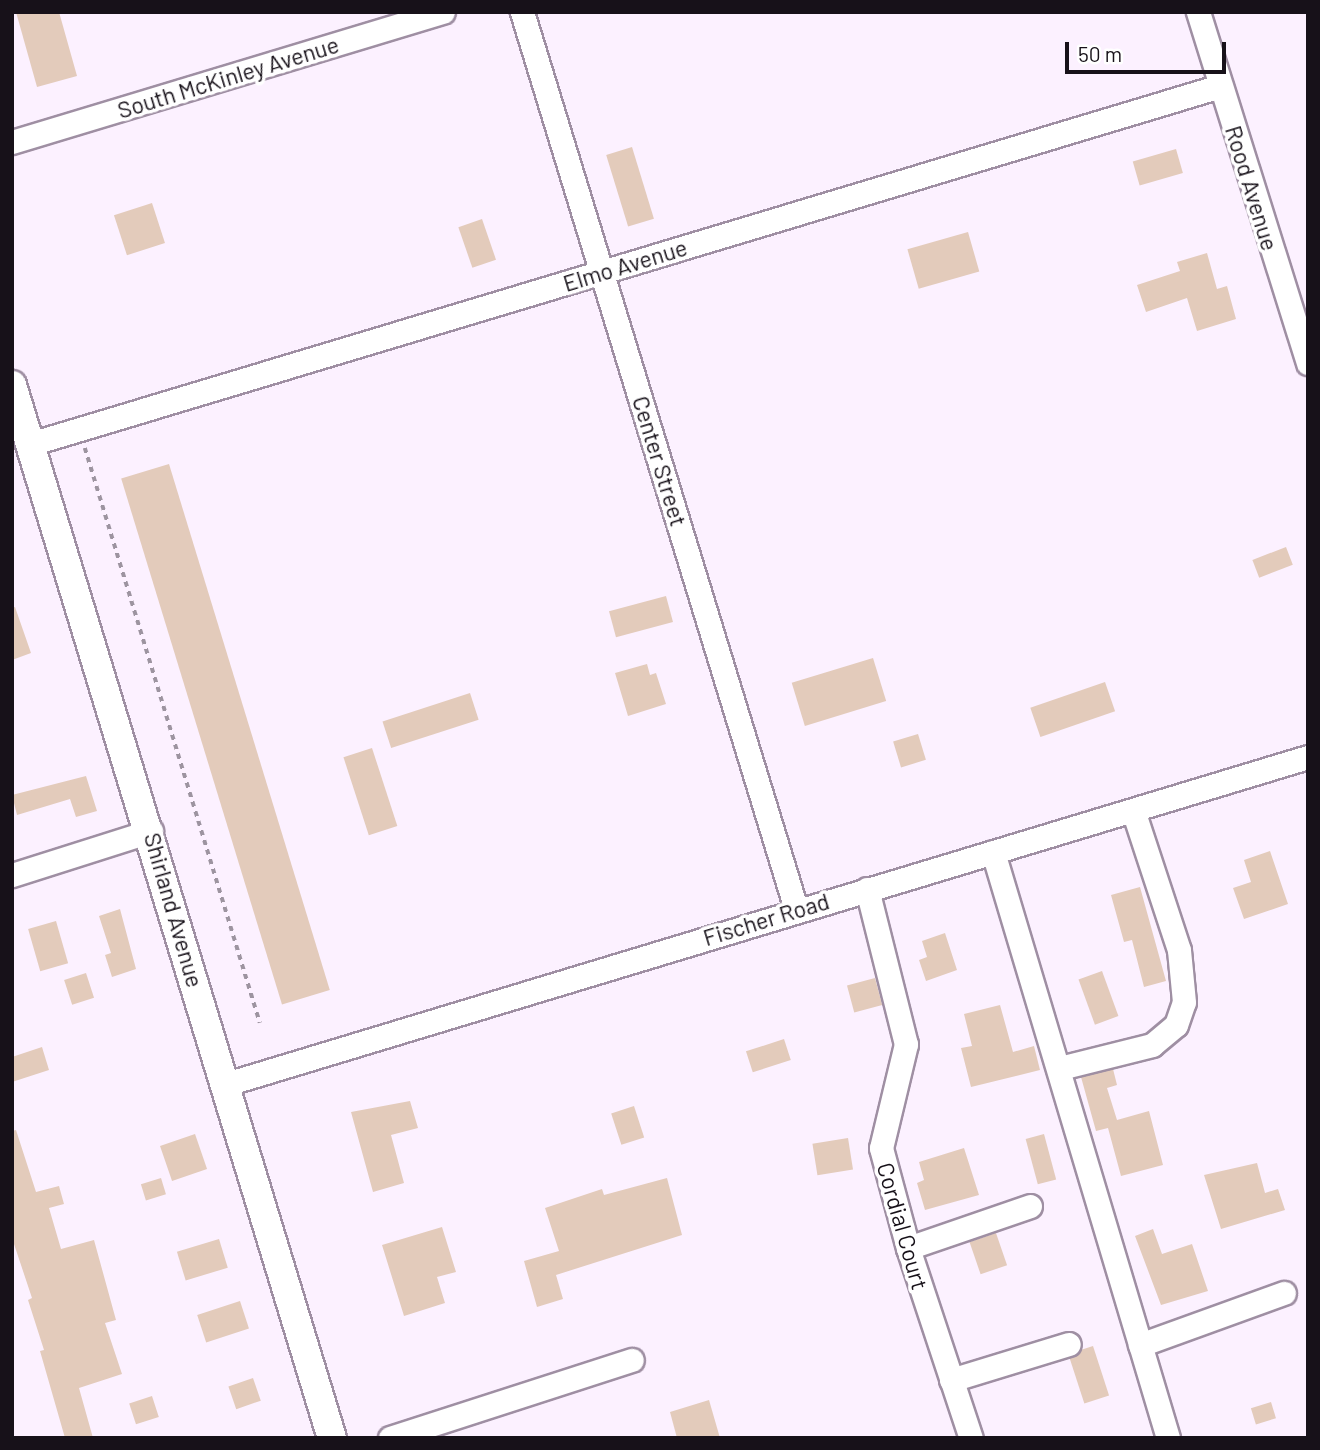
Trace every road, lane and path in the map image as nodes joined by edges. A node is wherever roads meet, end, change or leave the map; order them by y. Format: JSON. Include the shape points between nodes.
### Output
{"nodes":[{"id":1,"x":443,"y":12,"type":"edge"},
{"id":2,"x":522,"y":12,"type":"edge"},
{"id":3,"x":1198,"y":12,"type":"edge"},
{"id":4,"x":1220,"y":86,"type":"junction"},
{"id":5,"x":12,"y":142,"type":"edge"},
{"id":6,"x":603,"y":272,"type":"junction"},
{"id":7,"x":1308,"y":363,"type":"edge"},
{"id":8,"x":12,"y":385,"type":"edge"},
{"id":9,"x":79,"y":429,"type":"junction"},
{"id":10,"x":30,"y":444,"type":"junction"},
{"id":11,"x":1308,"y":757,"type":"edge"},
{"id":12,"x":1133,"y":810,"type":"junction"},
{"id":13,"x":151,"y":831,"type":"junction"},
{"id":14,"x":993,"y":852,"type":"junction"},
{"id":15,"x":12,"y":875,"type":"edge"},
{"id":16,"x":867,"y":889,"type":"junction"},
{"id":17,"x":796,"y":909,"type":"junction"},
{"id":18,"x":260,"y":1023,"type":"dead end"},
{"id":19,"x":1060,"y":1068,"type":"junction"},
{"id":20,"x":226,"y":1084,"type":"junction"},
{"id":21,"x":1030,"y":1206,"type":"dead end"},
{"id":22,"x":908,"y":1248,"type":"junction"},
{"id":23,"x":1284,"y":1293,"type":"dead end"},
{"id":24,"x":1069,"y":1344,"type":"dead end"},
{"id":25,"x":1140,"y":1345,"type":"junction"},
{"id":26,"x":632,"y":1360,"type":"dead end"},
{"id":27,"x":951,"y":1380,"type":"junction"},
{"id":28,"x":332,"y":1438,"type":"edge"},
{"id":29,"x":390,"y":1438,"type":"edge"},
{"id":30,"x":971,"y":1438,"type":"edge"},
{"id":31,"x":1168,"y":1438,"type":"edge"}],
"edges":[{"from":1,"to":5,"type":"street","name":"South McKinley Avenue"},
{"from":2,"to":6,"type":"street","name":"Center Street"},
{"from":3,"to":4,"type":"street","name":"Rood Avenue"},
{"from":4,"to":6,"type":"street","name":"Elmo Avenue"},
{"from":4,"to":7,"type":"street","name":"Rood Avenue"},
{"from":6,"to":9,"type":"street","name":"Elmo Avenue"},
{"from":6,"to":17,"type":"street","name":"Center Street"},
{"from":8,"to":10,"type":"street","name":"Shirland Avenue"},
{"from":9,"to":10,"type":"street","name":"Elmo Avenue"},
{"from":9,"to":18,"type":"path"},
{"from":10,"to":13,"type":"street","name":"Shirland Avenue"},
{"from":11,"to":12,"type":"street","name":"Fischer Road"},
{"from":12,"to":14,"type":"street","name":"Fischer Road"},
{"from":12,"to":19,"type":"street","via":[[1180,950],[1185,980],[1176,1025],[1152,1045]]},
{"from":13,"to":15,"type":"street"},
{"from":13,"to":20,"type":"street","name":"Shirland Avenue"},
{"from":14,"to":16,"type":"street","name":"Fischer Road"},
{"from":14,"to":19,"type":"street"},
{"from":16,"to":17,"type":"street","name":"Fischer Road"},
{"from":16,"to":22,"type":"street","name":"Cordial Court","via":[[906,1044],[881,1148]]},
{"from":17,"to":20,"type":"street","name":"Fischer Road"},
{"from":19,"to":25,"type":"street"},
{"from":20,"to":28,"type":"street","name":"Shirland Avenue"},
{"from":21,"to":22,"type":"street"},
{"from":22,"to":27,"type":"street","name":"Cordial Court"},
{"from":23,"to":25,"type":"street"},
{"from":24,"to":27,"type":"street"},
{"from":25,"to":31,"type":"street"},
{"from":26,"to":29,"type":"street"},
{"from":27,"to":30,"type":"street","name":"Cordial Court"}]}
